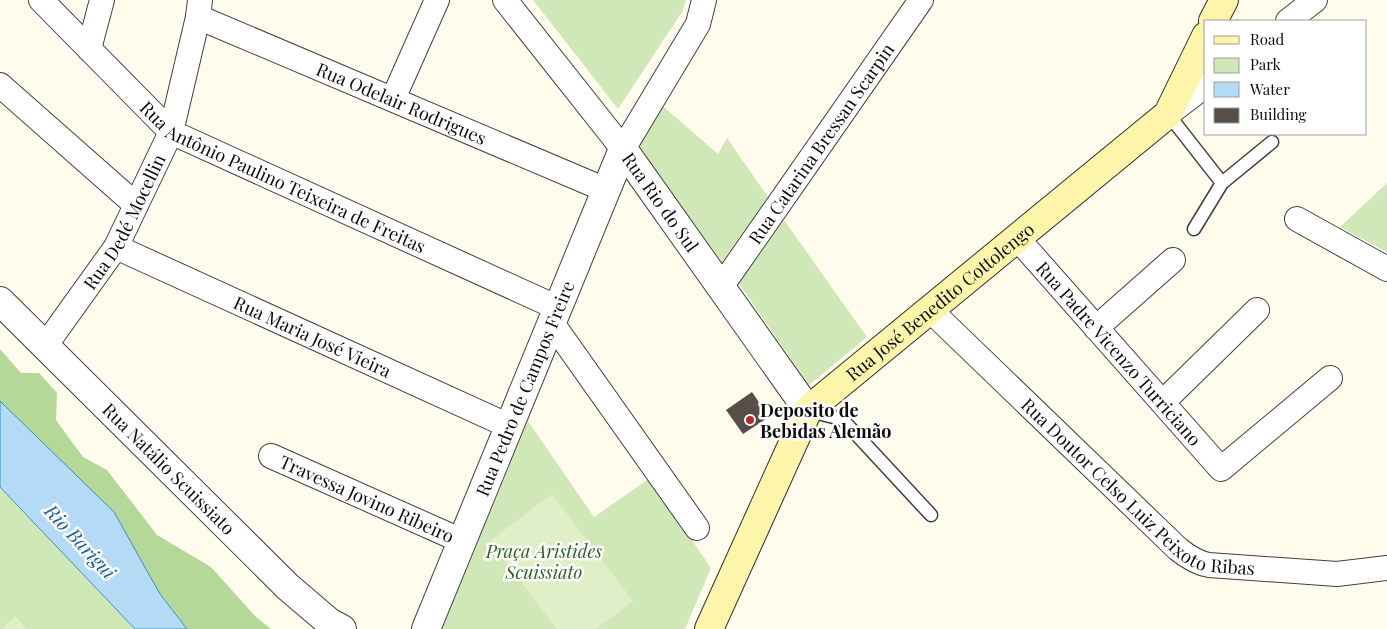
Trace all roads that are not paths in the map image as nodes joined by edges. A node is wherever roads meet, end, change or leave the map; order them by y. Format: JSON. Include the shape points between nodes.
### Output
{"nodes":[{"id":1,"x":40,"y":0,"type":"edge"},
{"id":2,"x":102,"y":0,"type":"edge"},
{"id":3,"x":438,"y":0,"type":"edge"},
{"id":4,"x":505,"y":0,"type":"edge"},
{"id":5,"x":704,"y":0,"type":"edge"},
{"id":6,"x":715,"y":0,"type":"edge"},
{"id":7,"x":921,"y":0,"type":"edge"},
{"id":8,"x":1224,"y":0,"type":"edge"},
{"id":9,"x":1316,"y":0,"type":"edge"},
{"id":10,"x":199,"y":8,"type":"edge"},
{"id":11,"x":1214,"y":20,"type":"edge"},
{"id":12,"x":1289,"y":20,"type":"edge"},
{"id":13,"x":698,"y":24,"type":"junction"},
{"id":14,"x":1204,"y":40,"type":"edge"},
{"id":15,"x":90,"y":49,"type":"junction"},
{"id":16,"x":0,"y":85,"type":"edge"},
{"id":17,"x":1204,"y":87,"type":"edge"},
{"id":18,"x":393,"y":99,"type":"junction"},
{"id":19,"x":1168,"y":114,"type":"junction"},
{"id":20,"x":171,"y":132,"type":"junction"},
{"id":21,"x":1272,"y":142,"type":"dead end"},
{"id":22,"x":623,"y":149,"type":"junction"},
{"id":23,"x":1222,"y":183,"type":"junction"},
{"id":24,"x":606,"y":190,"type":"junction"},
{"id":25,"x":136,"y":205,"type":"junction"},
{"id":26,"x":1297,"y":219,"type":"dead end"},
{"id":27,"x":1194,"y":229,"type":"dead end"},
{"id":28,"x":1017,"y":238,"type":"junction"},
{"id":29,"x":116,"y":247,"type":"junction"},
{"id":30,"x":1173,"y":260,"type":"dead end"},
{"id":31,"x":1387,"y":269,"type":"edge"},
{"id":32,"x":721,"y":287,"type":"junction"},
{"id":33,"x":0,"y":301,"type":"edge"},
{"id":34,"x":930,"y":309,"type":"junction"},
{"id":35,"x":1257,"y":310,"type":"dead end"},
{"id":36,"x":555,"y":316,"type":"junction"},
{"id":37,"x":1096,"y":328,"type":"junction"},
{"id":38,"x":45,"y":346,"type":"junction"},
{"id":39,"x":1330,"y":378,"type":"dead end"},
{"id":40,"x":1163,"y":402,"type":"junction"},
{"id":41,"x":808,"y":410,"type":"junction"},
{"id":42,"x":509,"y":426,"type":"junction"},
{"id":43,"x":271,"y":456,"type":"dead end"},
{"id":44,"x":931,"y":515,"type":"dead end"},
{"id":45,"x":697,"y":528,"type":"dead end"},
{"id":46,"x":462,"y":541,"type":"junction"},
{"id":47,"x":1387,"y":568,"type":"edge"},
{"id":48,"x":342,"y":629,"type":"edge"},
{"id":49,"x":426,"y":629,"type":"edge"},
{"id":50,"x":709,"y":629,"type":"edge"}],
"edges":[{"from":1,"to":15,"type":"street","name":"Rua Antônio Paulino Teixeira de Freitas"},
{"from":2,"to":15,"type":"street"},
{"from":3,"to":18,"type":"street"},
{"from":4,"to":22,"type":"street","name":"Rua Rio do Sul"},
{"from":5,"to":13,"type":"street"},
{"from":6,"to":13,"type":"street"},
{"from":7,"to":32,"type":"street","name":"Rua Catarina Bressan Scarpin"},
{"from":8,"to":11,"type":"main road"},
{"from":9,"to":12,"type":"street"},
{"from":10,"to":18,"type":"street","name":"Rua Odelair Rodrigues"},
{"from":10,"to":20,"type":"street","name":"Rua Dedé Mocellin"},
{"from":13,"to":22,"type":"street"},
{"from":14,"to":19,"type":"main road","name":"Rua José Benedito Cottolengo"},
{"from":15,"to":20,"type":"street","name":"Rua Antônio Paulino Teixeira de Freitas"},
{"from":16,"to":25,"type":"street"},
{"from":17,"to":19,"type":"street"},
{"from":18,"to":24,"type":"street","name":"Rua Odelair Rodrigues"},
{"from":19,"to":23,"type":"lane"},
{"from":19,"to":28,"type":"main road","name":"Rua José Benedito Cottolengo"},
{"from":20,"to":25,"type":"street","name":"Rua Dedé Mocellin"},
{"from":20,"to":36,"type":"street","name":"Rua Antônio Paulino Teixeira de Freitas"},
{"from":21,"to":23,"type":"lane"},
{"from":22,"to":24,"type":"street","name":"Rua Pedro de Campos Freire"},
{"from":22,"to":32,"type":"street","name":"Rua Rio do Sul"},
{"from":23,"to":27,"type":"lane"},
{"from":24,"to":36,"type":"street","name":"Rua Pedro de Campos Freire"},
{"from":25,"to":29,"type":"street","name":"Rua Dedé Mocellin"},
{"from":26,"to":31,"type":"street"},
{"from":28,"to":34,"type":"main road","name":"Rua José Benedito Cottolengo"},
{"from":28,"to":37,"type":"street","name":"Rua Padre Vicenzo Turriciano"},
{"from":29,"to":38,"type":"street","name":"Rua Dedé Mocellin"},
{"from":29,"to":42,"type":"street","name":"Rua Maria José Vieira"},
{"from":30,"to":37,"type":"street"},
{"from":32,"to":41,"type":"street","name":"Rua Rio do Sul"},
{"from":33,"to":38,"type":"street","name":"Rua Natálio Scuissiato"},
{"from":34,"to":41,"type":"main road","name":"Rua José Benedito Cottolengo"},
{"from":34,"to":47,"type":"street","name":"Rua Doutor Celso Luiz Peixoto Ribas","via":[[1190,558],[1209,565],[1337,574]]},
{"from":35,"to":40,"type":"street"},
{"from":36,"to":42,"type":"street","name":"Rua Pedro de Campos Freire"},
{"from":36,"to":45,"type":"street"},
{"from":37,"to":40,"type":"street","name":"Rua Padre Vicenzo Turriciano"},
{"from":38,"to":48,"type":"street","name":"Rua Natálio Scuissiato","via":[[288,587]]},
{"from":39,"to":40,"type":"street","name":"Rua Padre Vicenzo Turriciano","via":[[1221,469]]},
{"from":41,"to":44,"type":"lane","via":[[842,419]]},
{"from":41,"to":50,"type":"main road","name":"Rua José Benedito Cottolengo"},
{"from":42,"to":46,"type":"street","name":"Rua Pedro de Campos Freire"},
{"from":43,"to":46,"type":"street","name":"Travessa Jovino Ribeiro"},
{"from":46,"to":49,"type":"street","name":"Rua Pedro de Campos Freire"}]}
